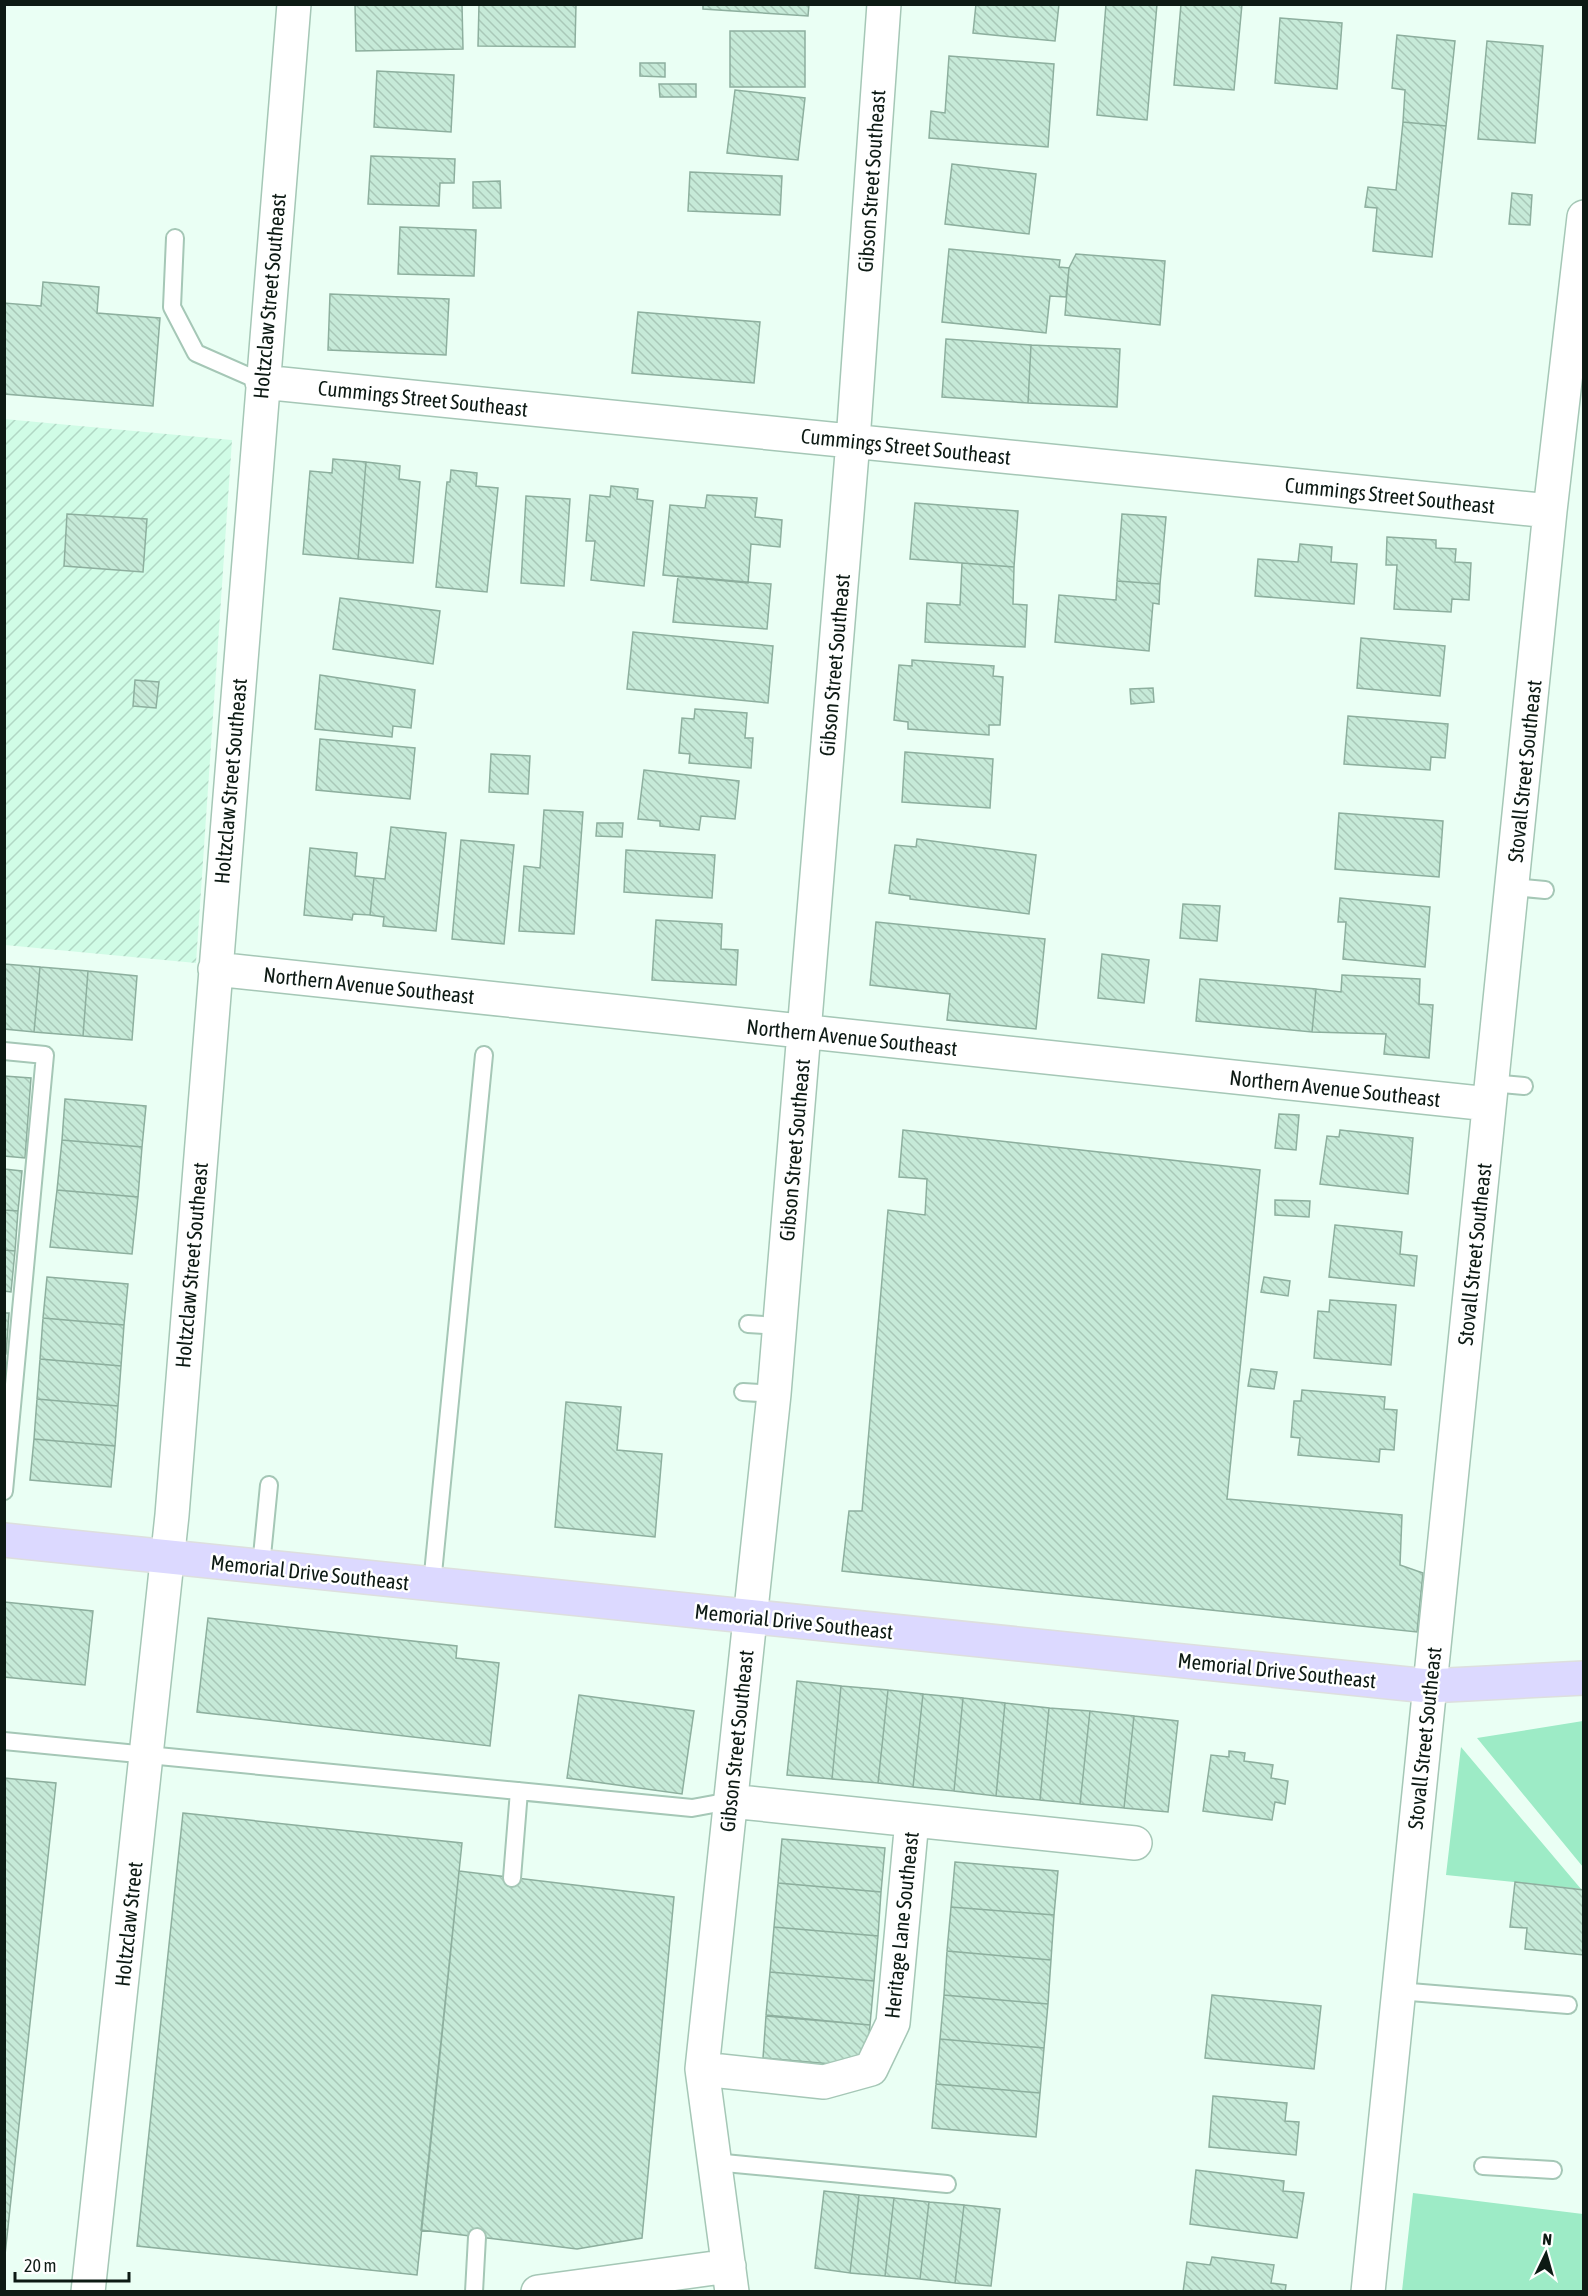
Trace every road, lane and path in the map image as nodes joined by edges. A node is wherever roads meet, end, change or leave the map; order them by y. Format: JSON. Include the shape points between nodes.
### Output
{"nodes":[{"id":1,"x":294,"y":4,"type":"edge"},
{"id":2,"x":884,"y":4,"type":"edge"},
{"id":3,"x":1584,"y":217,"type":"edge"},
{"id":4,"x":175,"y":237,"type":"dead end"},
{"id":5,"x":262,"y":382,"type":"junction"},
{"id":6,"x":853,"y":441,"type":"junction"},
{"id":7,"x":1550,"y":511,"type":"junction"},
{"id":8,"x":1512,"y":887,"type":"junction"},
{"id":9,"x":1545,"y":890,"type":"dead end"},
{"id":10,"x":215,"y":969,"type":"junction"},
{"id":11,"x":804,"y":1032,"type":"junction"},
{"id":12,"x":4,"y":1051,"type":"edge"},
{"id":13,"x":484,"y":1055,"type":"dead end"},
{"id":14,"x":1524,"y":1086,"type":"dead end"},
{"id":15,"x":1490,"y":1094,"type":"junction"},
{"id":16,"x":269,"y":1485,"type":"dead end"},
{"id":17,"x":4,"y":1491,"type":"edge"},
{"id":18,"x":4,"y":1540,"type":"edge"},
{"id":19,"x":167,"y":1557,"type":"junction"},
{"id":20,"x":261,"y":1566,"type":"junction"},
{"id":21,"x":432,"y":1584,"type":"junction"},
{"id":22,"x":748,"y":1617,"type":"junction"},
{"id":23,"x":1584,"y":1678,"type":"edge"},
{"id":24,"x":1428,"y":1686,"type":"junction"},
{"id":25,"x":4,"y":1741,"type":"edge"},
{"id":26,"x":146,"y":1755,"type":"junction"},
{"id":27,"x":519,"y":1791,"type":"junction"},
{"id":28,"x":730,"y":1801,"type":"junction"},
{"id":29,"x":912,"y":1820,"type":"junction"},
{"id":30,"x":1135,"y":1843,"type":"dead end"},
{"id":31,"x":512,"y":1878,"type":"dead end"},
{"id":32,"x":1398,"y":1991,"type":"junction"},
{"id":33,"x":1569,"y":2005,"type":"dead end"},
{"id":34,"x":702,"y":2069,"type":"junction"},
{"id":35,"x":714,"y":2162,"type":"junction"},
{"id":36,"x":1484,"y":2166,"type":"dead end"},
{"id":37,"x":1554,"y":2170,"type":"dead end"},
{"id":38,"x":947,"y":2184,"type":"dead end"},
{"id":39,"x":477,"y":2237,"type":"dead end"},
{"id":40,"x":730,"y":2279,"type":"edge"},
{"id":41,"x":88,"y":2292,"type":"edge"},
{"id":42,"x":474,"y":2292,"type":"edge"},
{"id":43,"x":538,"y":2292,"type":"edge"},
{"id":44,"x":1368,"y":2292,"type":"edge"}],
"edges":[{"from":1,"to":5,"type":"street","name":"Holtzclaw Street Southeast"},
{"from":2,"to":6,"type":"street","name":"Gibson Street Southeast"},
{"from":3,"to":7,"type":"street","name":"Stovall Street Southeast"},
{"from":4,"to":5,"type":"lane","via":[[172,307],[196,353]]},
{"from":5,"to":6,"type":"street","name":"Cummings Street Southeast"},
{"from":5,"to":10,"type":"street","name":"Holtzclaw Street Southeast"},
{"from":6,"to":7,"type":"street","name":"Cummings Street Southeast"},
{"from":6,"to":11,"type":"street","name":"Gibson Street Southeast"},
{"from":7,"to":8,"type":"street","name":"Stovall Street Southeast"},
{"from":8,"to":9,"type":"lane"},
{"from":8,"to":15,"type":"street","name":"Stovall Street Southeast"},
{"from":10,"to":11,"type":"street","name":"Northern Avenue Southeast"},
{"from":10,"to":19,"type":"street","name":"Holtzclaw Street Southeast"},
{"from":11,"to":15,"type":"street","name":"Northern Avenue Southeast"},
{"from":11,"to":22,"type":"street","name":"Gibson Street Southeast","via":[[764,1325]]},
{"from":12,"to":17,"type":"lane","via":[[45,1055]]},
{"from":13,"to":21,"type":"lane"},
{"from":14,"to":15,"type":"lane"},
{"from":15,"to":24,"type":"street","name":"Stovall Street Southeast"},
{"from":16,"to":20,"type":"lane"},
{"from":18,"to":19,"type":"main road","name":"Memorial Drive Southeast"},
{"from":19,"to":20,"type":"main road","name":"Memorial Drive Southeast"},
{"from":19,"to":26,"type":"street","name":"Holtzclaw Street"},
{"from":20,"to":21,"type":"main road","name":"Memorial Drive Southeast"},
{"from":21,"to":22,"type":"main road","name":"Memorial Drive Southeast"},
{"from":22,"to":24,"type":"main road","name":"Memorial Drive Southeast"},
{"from":22,"to":28,"type":"street","name":"Gibson Street Southeast"},
{"from":23,"to":24,"type":"main road","name":"Memorial Drive Southeast"},
{"from":24,"to":32,"type":"street","name":"Stovall Street Southeast"},
{"from":25,"to":26,"type":"lane"},
{"from":26,"to":27,"type":"lane"},
{"from":26,"to":41,"type":"street","name":"Holtzclaw Street"},
{"from":27,"to":28,"type":"lane","via":[[692,1808]]},
{"from":27,"to":31,"type":"lane"},
{"from":28,"to":29,"type":"street"},
{"from":28,"to":34,"type":"street","name":"Gibson Street Southeast"},
{"from":29,"to":30,"type":"street"},
{"from":29,"to":34,"type":"street","name":"Heritage Lane Southeast","via":[[893,2023],[871,2069],[824,2082]]},
{"from":32,"to":33,"type":"lane"},
{"from":32,"to":44,"type":"street","name":"Stovall Street Southeast"},
{"from":34,"to":35,"type":"street","name":"Gibson Street Southeast"},
{"from":35,"to":38,"type":"lane"},
{"from":35,"to":40,"type":"street","name":"Gibson Street Southeast"},
{"from":36,"to":37,"type":"lane"},
{"from":39,"to":42,"type":"lane"},
{"from":40,"to":43,"type":"street"}]}
